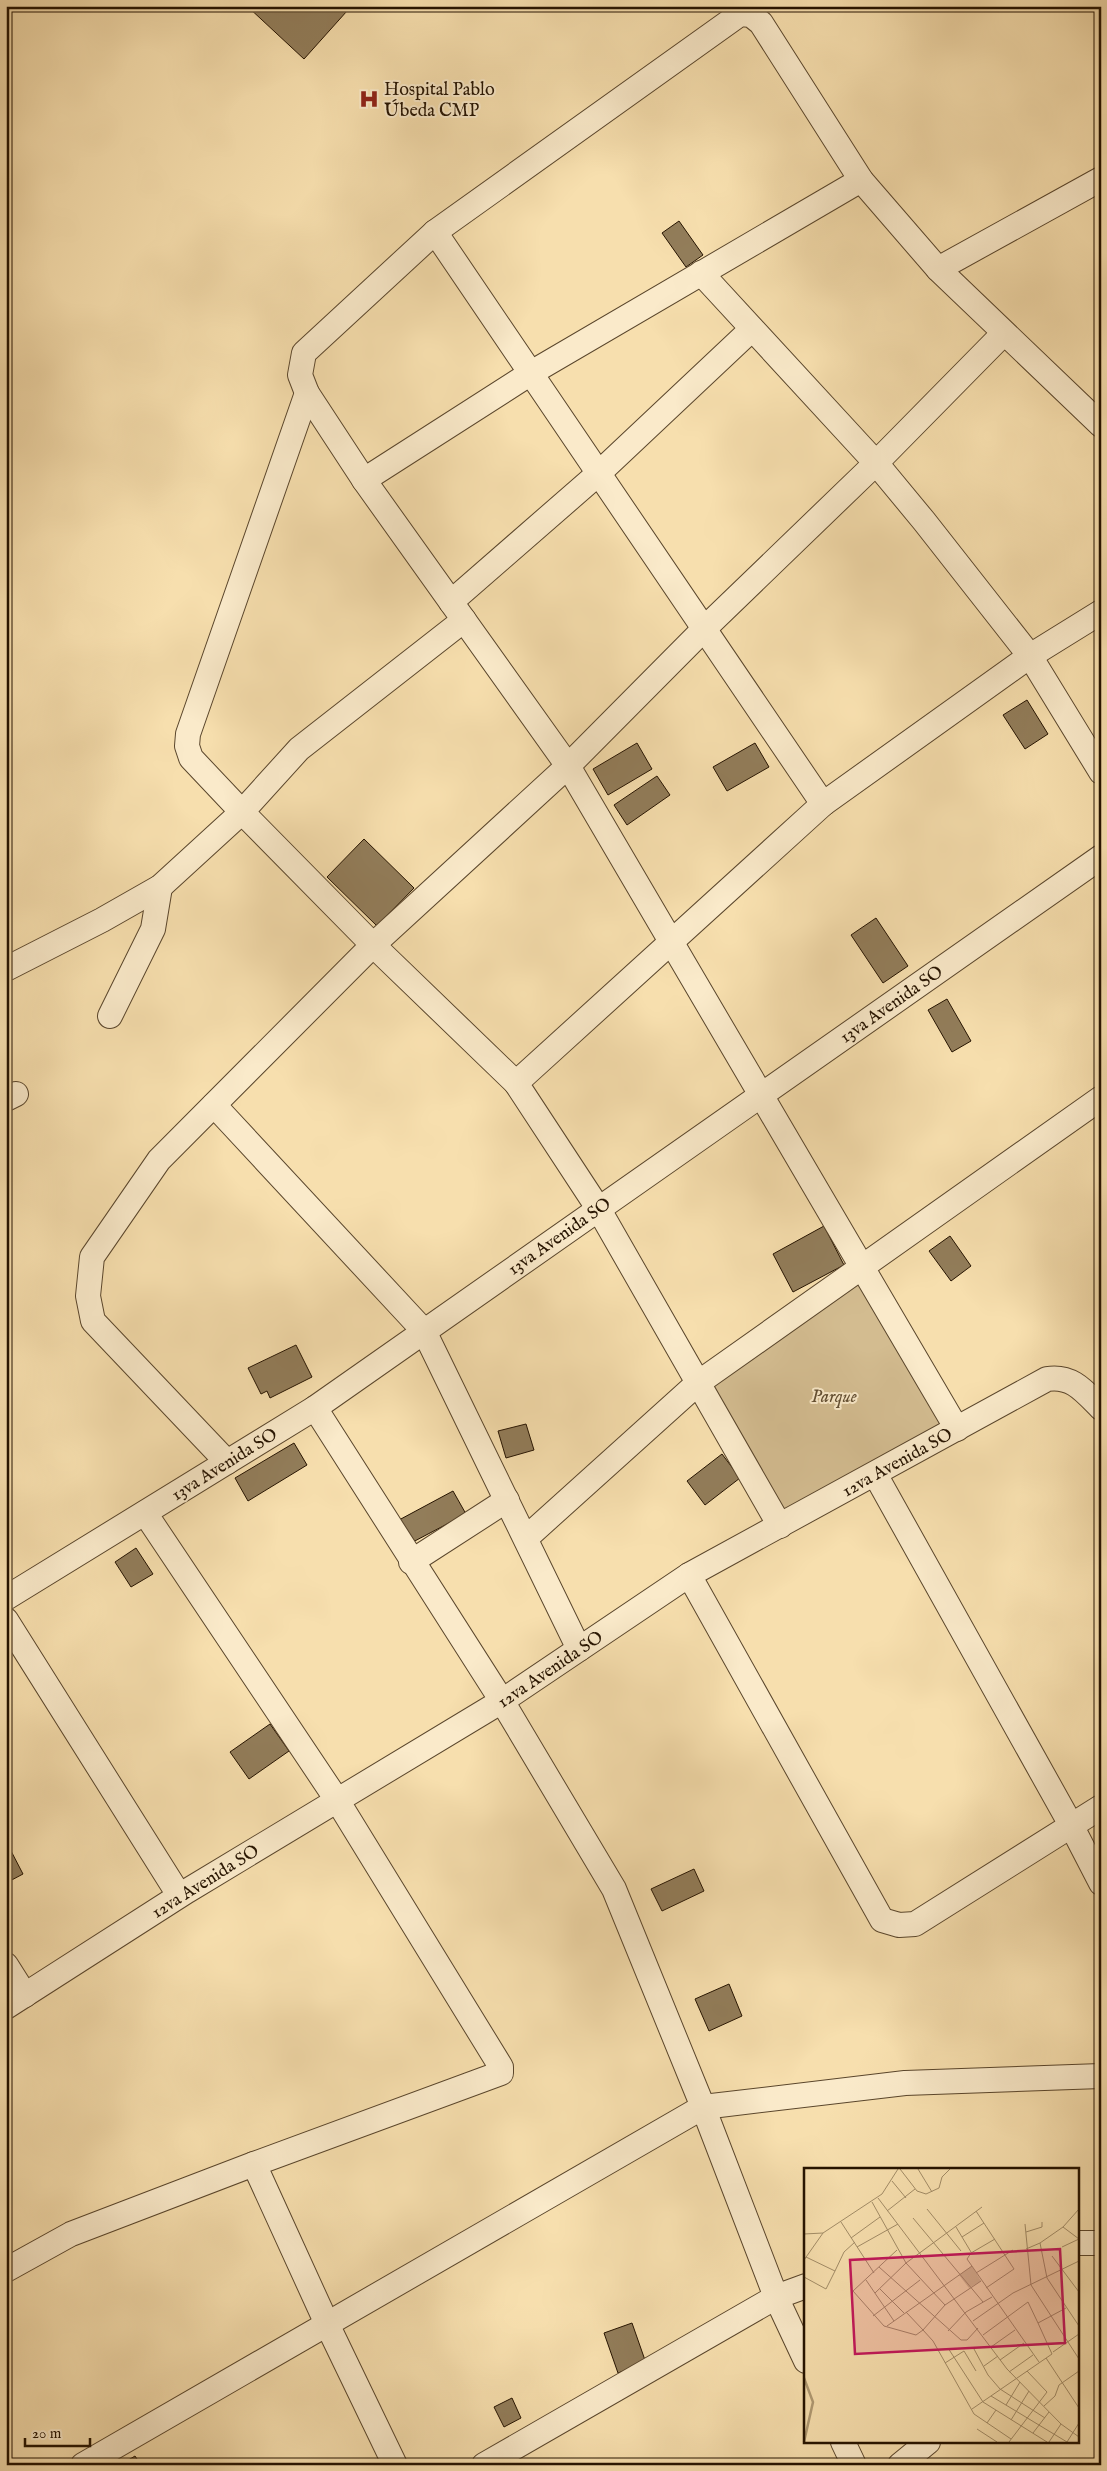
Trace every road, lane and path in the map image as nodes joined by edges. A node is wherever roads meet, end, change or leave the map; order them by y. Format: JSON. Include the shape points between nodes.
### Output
{"nodes":[{"id":1,"x":860,"y":180,"type":"junction"},
{"id":2,"x":1101,"y":180,"type":"edge"},
{"id":3,"x":435,"y":232,"type":"junction"},
{"id":4,"x":938,"y":269,"type":"junction"},
{"id":5,"x":701,"y":273,"type":"junction"},
{"id":6,"x":752,"y":329,"type":"junction"},
{"id":7,"x":1004,"y":333,"type":"junction"},
{"id":8,"x":531,"y":373,"type":"junction"},
{"id":9,"x":307,"y":393,"type":"junction"},
{"id":10,"x":1101,"y":424,"type":"edge"},
{"id":11,"x":876,"y":463,"type":"junction"},
{"id":12,"x":599,"y":473,"type":"junction"},
{"id":13,"x":364,"y":480,"type":"junction"},
{"id":14,"x":457,"y":611,"type":"junction"},
{"id":15,"x":1101,"y":612,"type":"edge"},
{"id":16,"x":705,"y":628,"type":"junction"},
{"id":17,"x":1030,"y":656,"type":"junction"},
{"id":18,"x":568,"y":766,"type":"junction"},
{"id":19,"x":1101,"y":772,"type":"edge"},
{"id":20,"x":823,"y":804,"type":"junction"},
{"id":21,"x":242,"y":812,"type":"junction"},
{"id":22,"x":1101,"y":857,"type":"edge"},
{"id":23,"x":160,"y":887,"type":"junction"},
{"id":24,"x":672,"y":944,"type":"junction"},
{"id":25,"x":373,"y":946,"type":"junction"},
{"id":26,"x":6,"y":969,"type":"edge"},
{"id":27,"x":110,"y":1016,"type":"dead end"},
{"id":28,"x":516,"y":1083,"type":"junction"},
{"id":29,"x":761,"y":1095,"type":"junction"},
{"id":30,"x":1101,"y":1098,"type":"edge"},
{"id":31,"x":214,"y":1104,"type":"junction"},
{"id":32,"x":598,"y":1208,"type":"junction"},
{"id":33,"x":863,"y":1268,"type":"junction"},
{"id":34,"x":424,"y":1331,"type":"junction"},
{"id":35,"x":698,"y":1383,"type":"junction"},
{"id":36,"x":315,"y":1408,"type":"junction"},
{"id":37,"x":1101,"y":1408,"type":"edge"},
{"id":38,"x":957,"y":1429,"type":"junction"},
{"id":39,"x":227,"y":1462,"type":"junction"},
{"id":40,"x":875,"y":1474,"type":"junction"},
{"id":41,"x":507,"y":1500,"type":"junction"},
{"id":42,"x":145,"y":1513,"type":"junction"},
{"id":43,"x":780,"y":1526,"type":"junction"},
{"id":44,"x":526,"y":1538,"type":"junction"},
{"id":45,"x":411,"y":1562,"type":"junction"},
{"id":46,"x":689,"y":1576,"type":"junction"},
{"id":47,"x":6,"y":1598,"type":"edge"},
{"id":48,"x":6,"y":1620,"type":"edge"},
{"id":49,"x":579,"y":1649,"type":"junction"},
{"id":50,"x":502,"y":1701,"type":"junction"},
{"id":51,"x":337,"y":1800,"type":"junction"},
{"id":52,"x":1101,"y":1807,"type":"edge"},
{"id":53,"x":1071,"y":1824,"type":"junction"},
{"id":54,"x":1101,"y":1883,"type":"edge"},
{"id":55,"x":179,"y":1896,"type":"junction"},
{"id":56,"x":6,"y":1965,"type":"edge"},
{"id":57,"x":16,"y":2001,"type":"edge"},
{"id":58,"x":1101,"y":2076,"type":"edge"},
{"id":59,"x":703,"y":2107,"type":"junction"},
{"id":60,"x":254,"y":2164,"type":"junction"},
{"id":61,"x":1101,"y":2243,"type":"edge"},
{"id":62,"x":1080,"y":2244,"type":"edge"},
{"id":63,"x":6,"y":2270,"type":"edge"},
{"id":64,"x":804,"y":2287,"type":"edge"},
{"id":65,"x":776,"y":2297,"type":"junction"},
{"id":66,"x":327,"y":2324,"type":"junction"},
{"id":67,"x":804,"y":2357,"type":"edge"},
{"id":68,"x":844,"y":2444,"type":"edge"},
{"id":69,"x":926,"y":2444,"type":"edge"},
{"id":70,"x":83,"y":2465,"type":"edge"},
{"id":71,"x":395,"y":2465,"type":"edge"},
{"id":72,"x":484,"y":2465,"type":"edge"},
{"id":73,"x":854,"y":2465,"type":"edge"},
{"id":74,"x":900,"y":2465,"type":"edge"}],
"edges":[{"from":1,"to":3,"type":"street","via":[[761,23],[751,15],[740,14]]},
{"from":1,"to":4,"type":"street"},
{"from":1,"to":5,"type":"street"},
{"from":2,"to":4,"type":"street"},
{"from":3,"to":8,"type":"street"},
{"from":3,"to":9,"type":"street","via":[[304,353],[300,375]]},
{"from":4,"to":7,"type":"street"},
{"from":5,"to":6,"type":"street"},
{"from":5,"to":8,"type":"street"},
{"from":6,"to":11,"type":"street"},
{"from":6,"to":12,"type":"street"},
{"from":7,"to":10,"type":"street"},
{"from":7,"to":11,"type":"street"},
{"from":8,"to":12,"type":"street"},
{"from":8,"to":13,"type":"street"},
{"from":9,"to":13,"type":"street"},
{"from":9,"to":21,"type":"street","via":[[188,734],[192,758]]},
{"from":11,"to":16,"type":"street"},
{"from":11,"to":17,"type":"street"},
{"from":12,"to":14,"type":"street"},
{"from":12,"to":16,"type":"street"},
{"from":13,"to":14,"type":"street"},
{"from":14,"to":18,"type":"street"},
{"from":14,"to":21,"type":"street","via":[[299,749]]},
{"from":15,"to":17,"type":"street"},
{"from":16,"to":18,"type":"street"},
{"from":16,"to":20,"type":"street"},
{"from":17,"to":19,"type":"street"},
{"from":17,"to":20,"type":"street"},
{"from":18,"to":24,"type":"street"},
{"from":18,"to":25,"type":"street"},
{"from":20,"to":24,"type":"street"},
{"from":21,"to":23,"type":"street"},
{"from":21,"to":25,"type":"street"},
{"from":22,"to":29,"type":"street","name":"13va Avenida SO"},
{"from":23,"to":26,"type":"street"},
{"from":23,"to":27,"type":"street","via":[[153,929]]},
{"from":24,"to":28,"type":"street"},
{"from":24,"to":29,"type":"street"},
{"from":25,"to":28,"type":"street"},
{"from":25,"to":31,"type":"street"},
{"from":28,"to":32,"type":"street"},
{"from":29,"to":32,"type":"street","name":"13va Avenida SO"},
{"from":29,"to":33,"type":"street"},
{"from":30,"to":33,"type":"street"},
{"from":31,"to":34,"type":"street"},
{"from":31,"to":39,"type":"street","via":[[159,1160],[92,1257],[88,1296],[93,1320]]},
{"from":32,"to":34,"type":"street","name":"13va Avenida SO"},
{"from":32,"to":35,"type":"street"},
{"from":33,"to":35,"type":"street"},
{"from":33,"to":38,"type":"street"},
{"from":34,"to":36,"type":"street","name":"13va Avenida SO"},
{"from":34,"to":41,"type":"street"},
{"from":35,"to":43,"type":"street"},
{"from":35,"to":44,"type":"street"},
{"from":36,"to":39,"type":"street","name":"13va Avenida SO"},
{"from":36,"to":45,"type":"street"},
{"from":37,"to":38,"type":"street","name":"12va Avenida SO","via":[[1073,1382],[1046,1379]]},
{"from":38,"to":40,"type":"street","name":"12va Avenida SO"},
{"from":39,"to":42,"type":"street","name":"13va Avenida SO"},
{"from":40,"to":43,"type":"street","name":"12va Avenida SO"},
{"from":40,"to":53,"type":"street"},
{"from":41,"to":44,"type":"street"},
{"from":41,"to":45,"type":"street"},
{"from":42,"to":47,"type":"street","name":"13va Avenida SO"},
{"from":42,"to":51,"type":"street"},
{"from":43,"to":46,"type":"street","name":"12va Avenida SO"},
{"from":44,"to":49,"type":"street"},
{"from":45,"to":50,"type":"street"},
{"from":46,"to":49,"type":"street","name":"12va Avenida SO"},
{"from":46,"to":53,"type":"street","via":[[882,1920],[899,1925],[915,1924]]},
{"from":48,"to":55,"type":"street"},
{"from":49,"to":50,"type":"street","name":"12va Avenida SO"},
{"from":50,"to":51,"type":"street","name":"12va Avenida SO"},
{"from":50,"to":59,"type":"street","via":[[614,1889]]},
{"from":51,"to":55,"type":"street","name":"12va Avenida SO"},
{"from":51,"to":60,"type":"street","via":[[502,2071]]},
{"from":52,"to":53,"type":"street"},
{"from":53,"to":54,"type":"street"},
{"from":55,"to":57,"type":"street","name":"12va Avenida SO"},
{"from":56,"to":57,"type":"street"},
{"from":58,"to":59,"type":"street","via":[[906,2083]]},
{"from":59,"to":65,"type":"street"},
{"from":59,"to":66,"type":"street"},
{"from":60,"to":63,"type":"street","via":[[71,2234]]},
{"from":60,"to":66,"type":"street"},
{"from":61,"to":62,"type":"street"},
{"from":64,"to":65,"type":"street"},
{"from":65,"to":67,"type":"street"},
{"from":65,"to":72,"type":"street"},
{"from":66,"to":70,"type":"street"},
{"from":66,"to":71,"type":"street"},
{"from":68,"to":73,"type":"street"},
{"from":69,"to":74,"type":"street"}]}
